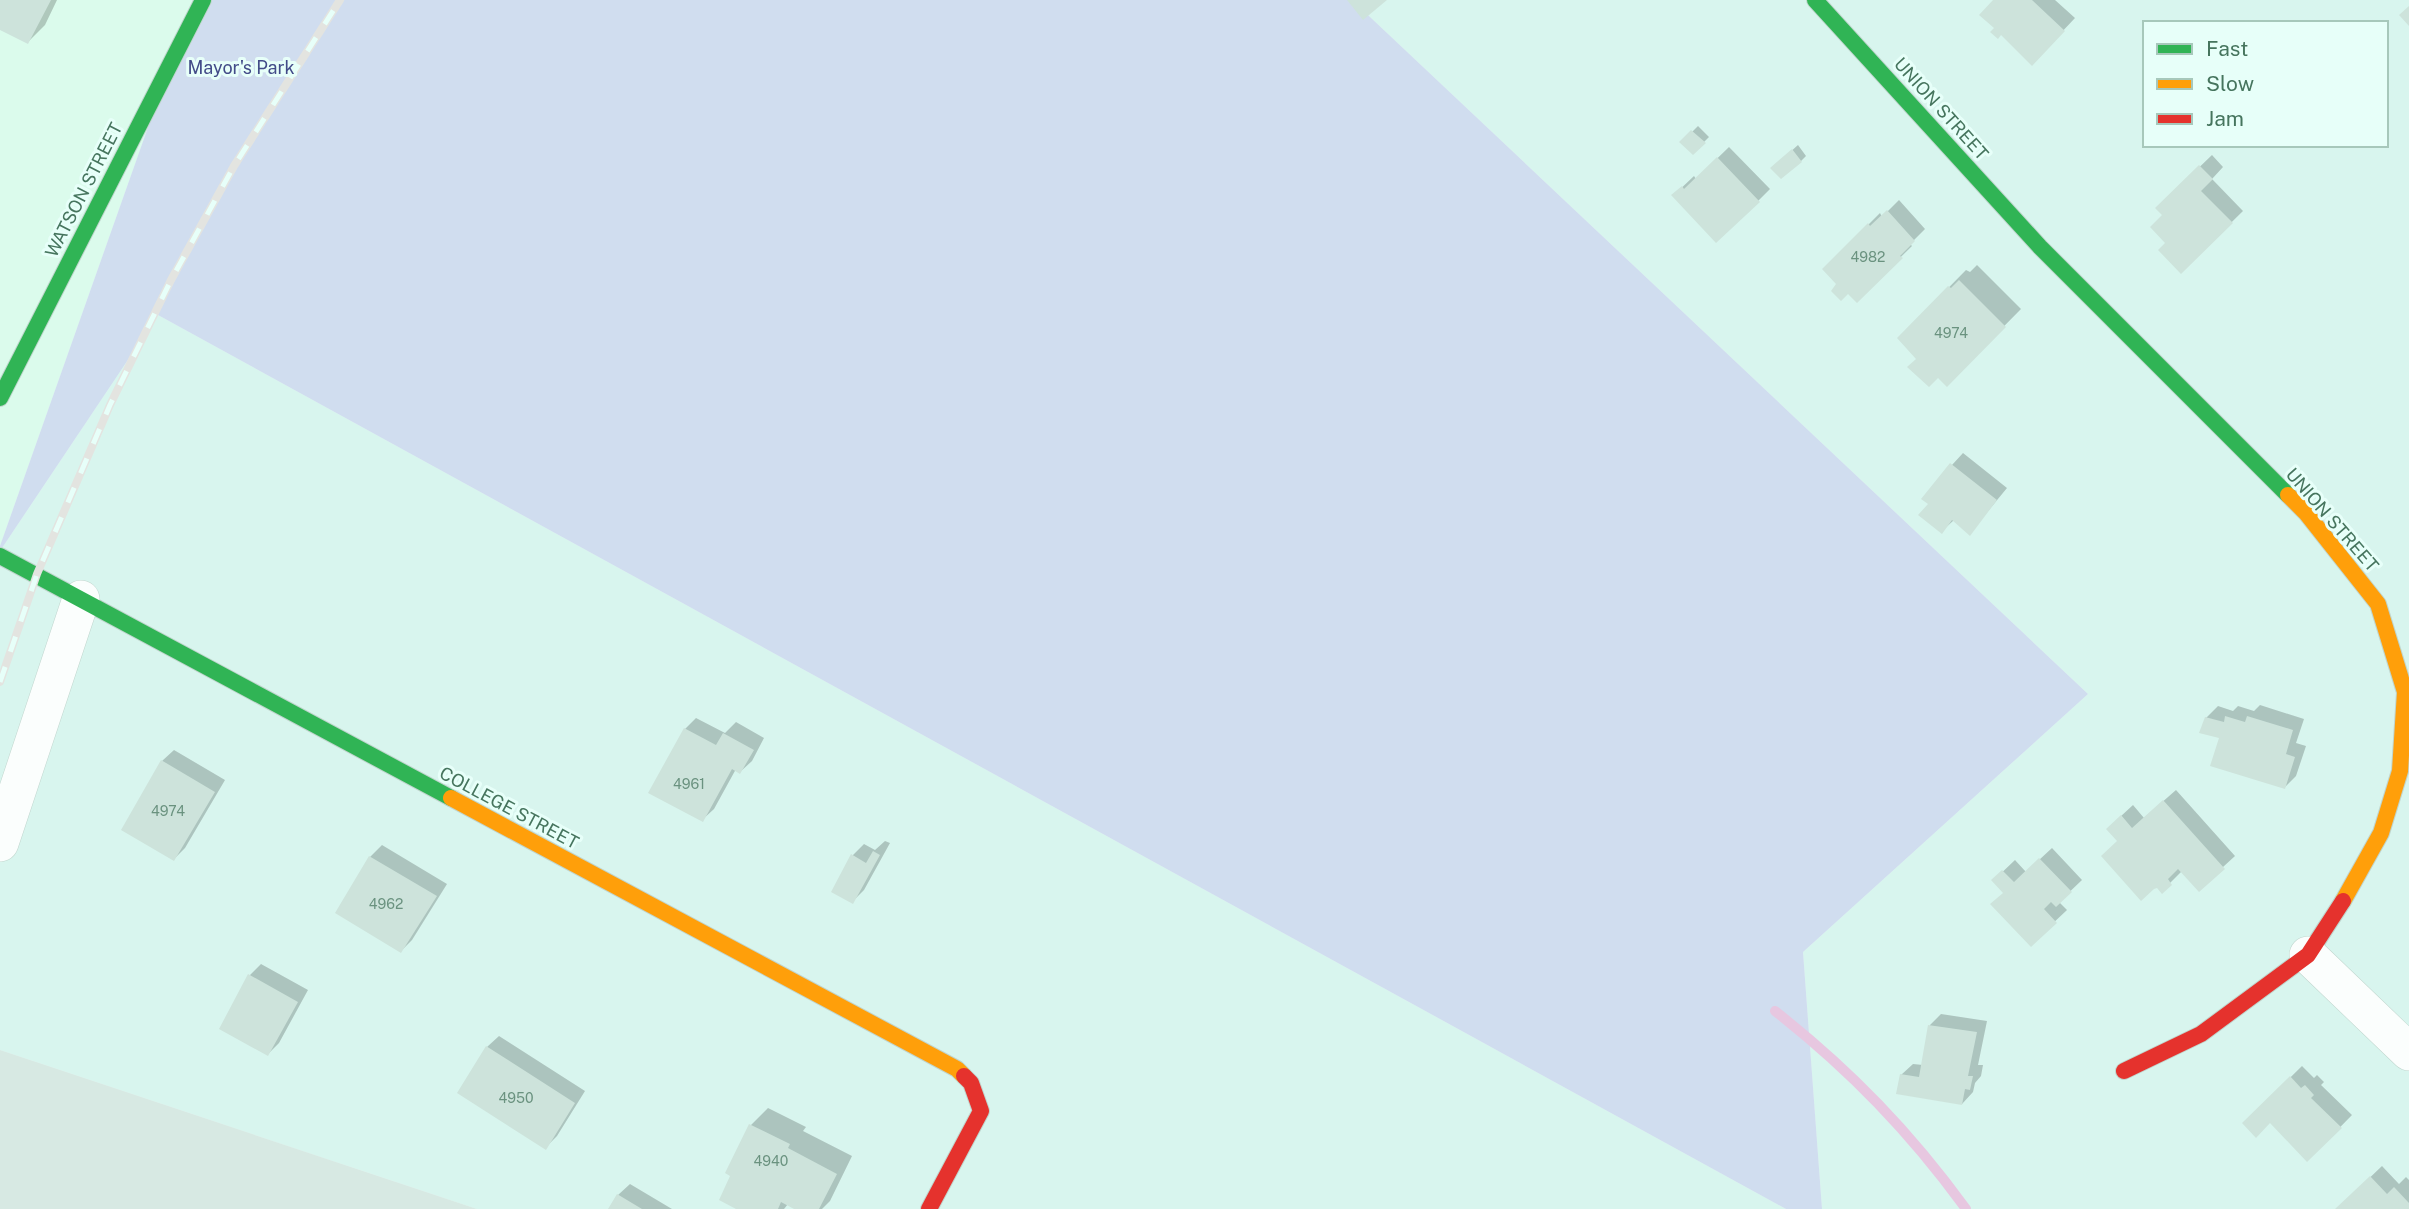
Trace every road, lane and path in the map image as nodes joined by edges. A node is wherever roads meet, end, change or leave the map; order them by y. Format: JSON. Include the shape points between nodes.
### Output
{"nodes":[{"id":1,"x":203,"y":0,"type":"edge"},
{"id":2,"x":1815,"y":0,"type":"edge"},
{"id":3,"x":0,"y":398,"type":"edge"},
{"id":4,"x":0,"y":556,"type":"edge"},
{"id":5,"x":81,"y":599,"type":"junction"},
{"id":6,"x":0,"y":843,"type":"edge"},
{"id":7,"x":2308,"y":955,"type":"junction"},
{"id":8,"x":2409,"y":1052,"type":"edge"},
{"id":9,"x":2124,"y":1071,"type":"dead end"},
{"id":10,"x":929,"y":1209,"type":"edge"}],
"edges":[{"from":1,"to":3,"type":"street","name":"WATSON STREET"},
{"from":2,"to":7,"type":"street","name":"UNION STREET","via":[[2040,247],[2306,513],[2378,604],[2405,692],[2400,771],[2381,833]]},
{"from":4,"to":5,"type":"street","name":"COLLEGE STREET"},
{"from":5,"to":6,"type":"street"},
{"from":5,"to":10,"type":"street","name":"COLLEGE STREET","via":[[957,1069],[971,1083],[981,1111]]},
{"from":7,"to":8,"type":"street"},
{"from":7,"to":9,"type":"street","name":"UNION STREET","via":[[2201,1034]]}]}
